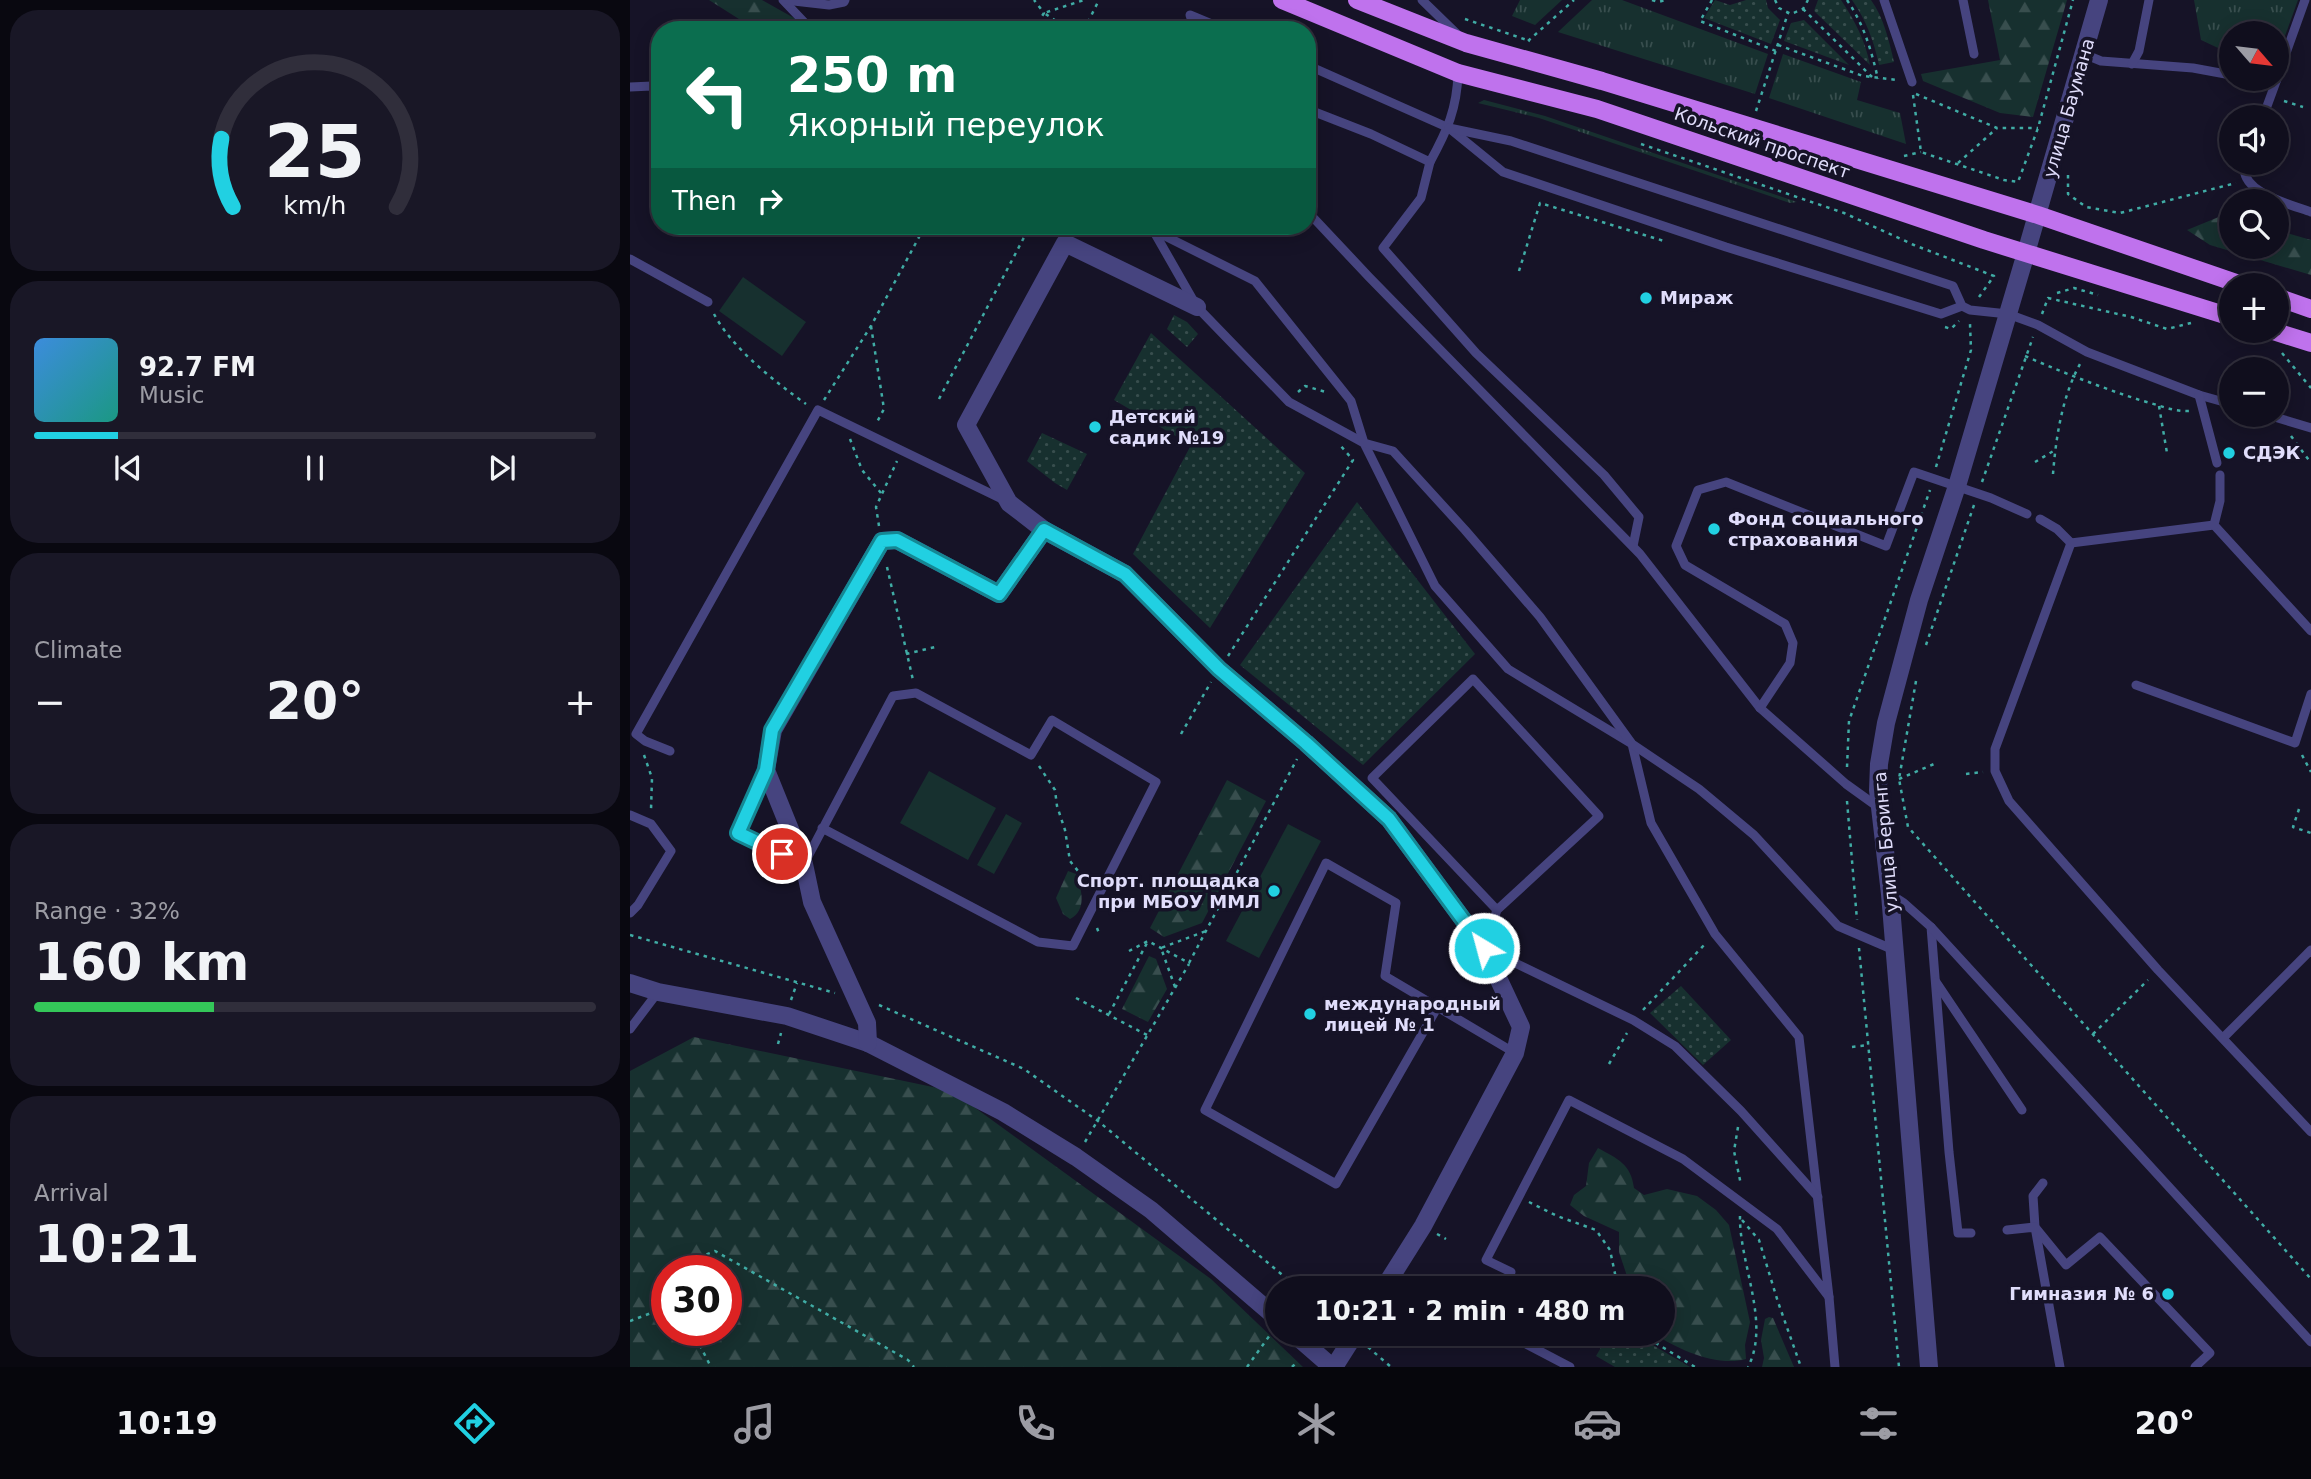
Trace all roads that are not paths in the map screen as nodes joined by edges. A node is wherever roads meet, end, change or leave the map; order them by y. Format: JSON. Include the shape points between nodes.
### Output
{"nodes":[{"id":1,"x":784,"y":0,"type":"edge"},
{"id":2,"x":845,"y":0,"type":"edge"},
{"id":3,"x":1282,"y":0,"type":"edge"},
{"id":4,"x":1357,"y":0,"type":"edge"},
{"id":5,"x":1422,"y":0,"type":"edge"},
{"id":6,"x":1884,"y":0,"type":"edge"},
{"id":7,"x":1963,"y":0,"type":"edge"},
{"id":8,"x":2099,"y":0,"type":"edge"},
{"id":9,"x":2149,"y":0,"type":"edge"},
{"id":10,"x":2305,"y":0,"type":"edge"},
{"id":11,"x":803,"y":21,"type":"edge"},
{"id":12,"x":1193,"y":21,"type":"edge"},
{"id":13,"x":1205,"y":21,"type":"edge"},
{"id":14,"x":1466,"y":43,"type":"junction"},
{"id":15,"x":2289,"y":44,"type":"edge"},
{"id":16,"x":1974,"y":54,"type":"dead end"},
{"id":17,"x":2084,"y":54,"type":"junction"},
{"id":18,"x":2132,"y":64,"type":"junction"},
{"id":19,"x":1316,"y":69,"type":"edge"},
{"id":20,"x":2219,"y":73,"type":"edge"},
{"id":21,"x":1458,"y":74,"type":"junction"},
{"id":22,"x":1912,"y":82,"type":"road end"},
{"id":23,"x":651,"y":86,"type":"edge"},
{"id":24,"x":630,"y":87,"type":"edge"},
{"id":25,"x":1316,"y":113,"type":"edge"},
{"id":26,"x":1449,"y":128,"type":"junction"},
{"id":27,"x":1430,"y":162,"type":"junction"},
{"id":28,"x":2246,"y":175,"type":"edge"},
{"id":29,"x":2311,"y":212,"type":"edge"},
{"id":30,"x":2038,"y":215,"type":"junction"},
{"id":31,"x":1316,"y":221,"type":"edge"},
{"id":32,"x":1153,"y":235,"type":"edge"},
{"id":33,"x":1163,"y":235,"type":"edge"},
{"id":34,"x":2026,"y":253,"type":"junction"},
{"id":35,"x":630,"y":260,"type":"edge"},
{"id":36,"x":2219,"y":277,"type":"edge"},
{"id":37,"x":2289,"y":301,"type":"edge"},
{"id":38,"x":708,"y":302,"type":"road end"},
{"id":39,"x":1197,"y":307,"type":"junction"},
{"id":40,"x":1966,"y":308,"type":"junction"},
{"id":41,"x":2311,"y":309,"type":"edge"},
{"id":42,"x":2219,"y":313,"type":"edge"},
{"id":43,"x":2008,"y":314,"type":"junction"},
{"id":44,"x":2289,"y":340,"type":"edge"},
{"id":45,"x":2311,"y":343,"type":"edge"},
{"id":46,"x":2199,"y":395,"type":"junction"},
{"id":47,"x":2219,"y":401,"type":"edge"},
{"id":48,"x":2289,"y":421,"type":"edge"},
{"id":49,"x":2311,"y":428,"type":"edge"},
{"id":50,"x":1364,"y":443,"type":"junction"},
{"id":51,"x":2217,"y":463,"type":"dead end"},
{"id":52,"x":2220,"y":475,"type":"dead end"},
{"id":53,"x":1957,"y":486,"type":"junction"},
{"id":54,"x":1009,"y":503,"type":"junction"},
{"id":55,"x":2027,"y":514,"type":"dead end"},
{"id":56,"x":2040,"y":519,"type":"dead end"},
{"id":57,"x":2214,"y":525,"type":"junction"},
{"id":58,"x":1044,"y":530,"type":"junction"},
{"id":59,"x":2071,"y":543,"type":"junction"},
{"id":60,"x":1633,"y":546,"type":"junction"},
{"id":61,"x":2311,"y":631,"type":"edge"},
{"id":62,"x":2136,"y":685,"type":"dead end"},
{"id":63,"x":2311,"y":694,"type":"edge"},
{"id":64,"x":1760,"y":708,"type":"junction"},
{"id":65,"x":1632,"y":744,"type":"junction"},
{"id":66,"x":670,"y":751,"type":"dead end"},
{"id":67,"x":766,"y":770,"type":"junction"},
{"id":68,"x":1880,"y":808,"type":"junction"},
{"id":69,"x":630,"y":815,"type":"edge"},
{"id":70,"x":822,"y":828,"type":"junction"},
{"id":71,"x":804,"y":864,"type":"junction"},
{"id":72,"x":1890,"y":894,"type":"junction"},
{"id":73,"x":1497,"y":910,"type":"junction"},
{"id":74,"x":630,"y":913,"type":"edge"},
{"id":75,"x":1931,"y":927,"type":"junction"},
{"id":76,"x":1484,"y":948,"type":"junction"},
{"id":77,"x":1894,"y":950,"type":"junction"},
{"id":78,"x":2311,"y":950,"type":"edge"},
{"id":79,"x":1935,"y":981,"type":"junction"},
{"id":80,"x":630,"y":983,"type":"edge"},
{"id":81,"x":657,"y":992,"type":"junction"},
{"id":82,"x":1437,"y":1008,"type":"junction"},
{"id":83,"x":630,"y":1029,"type":"edge"},
{"id":84,"x":2223,"y":1038,"type":"junction"},
{"id":85,"x":868,"y":1043,"type":"junction"},
{"id":86,"x":1515,"y":1053,"type":"junction"},
{"id":87,"x":2022,"y":1110,"type":"dead end"},
{"id":88,"x":2311,"y":1132,"type":"edge"},
{"id":89,"x":2043,"y":1182,"type":"dead end"},
{"id":90,"x":1819,"y":1198,"type":"junction"},
{"id":91,"x":2035,"y":1227,"type":"junction"},
{"id":92,"x":2007,"y":1230,"type":"dead end"},
{"id":93,"x":1971,"y":1233,"type":"dead end"},
{"id":94,"x":1392,"y":1276,"type":"edge"},
{"id":95,"x":1509,"y":1276,"type":"edge"},
{"id":96,"x":1829,"y":1297,"type":"junction"},
{"id":97,"x":1265,"y":1318,"type":"edge"},
{"id":98,"x":2311,"y":1342,"type":"edge"},
{"id":99,"x":1308,"y":1346,"type":"edge"},
{"id":100,"x":1347,"y":1346,"type":"edge"},
{"id":101,"x":1530,"y":1346,"type":"edge"},
{"id":102,"x":1333,"y":1367,"type":"edge"},
{"id":103,"x":1570,"y":1367,"type":"edge"},
{"id":104,"x":1835,"y":1367,"type":"edge"},
{"id":105,"x":1929,"y":1367,"type":"edge"},
{"id":106,"x":2060,"y":1367,"type":"edge"},
{"id":107,"x":2194,"y":1367,"type":"edge"}],
"edges":[{"from":1,"to":2,"type":"lane","via":[[829,5]]},
{"from":1,"to":11,"type":"lane"},
{"from":3,"to":21,"type":"main road","name":"Кольский проспект"},
{"from":4,"to":14,"type":"main road","name":"Кольский проспект"},
{"from":5,"to":14,"type":"lane"},
{"from":6,"to":22,"type":"lane"},
{"from":7,"to":16,"type":"lane"},
{"from":8,"to":17,"type":"street","name":"улица Баумана"},
{"from":9,"to":18,"type":"lane"},
{"from":10,"to":15,"type":"lane"},
{"from":12,"to":13,"type":"lane","via":[[1191,15]]},
{"from":14,"to":30,"type":"main road","name":"Кольский проспект"},
{"from":17,"to":18,"type":"lane"},
{"from":17,"to":30,"type":"street","name":"улица Баумана"},
{"from":18,"to":20,"type":"lane"},
{"from":19,"to":26,"type":"lane"},
{"from":21,"to":26,"type":"lane"},
{"from":21,"to":34,"type":"main road","name":"Кольский проспект","via":[[1597,109]]},
{"from":23,"to":24,"type":"lane"},
{"from":25,"to":27,"type":"lane"},
{"from":26,"to":27,"type":"lane"},
{"from":26,"to":40,"type":"lane","via":[[1511,141],[1953,286]]},
{"from":26,"to":40,"type":"lane","via":[[1503,172],[1941,314]]},
{"from":27,"to":60,"type":"lane","via":[[1421,198],[1383,248],[1476,353],[1604,475],[1639,517]]},
{"from":28,"to":29,"type":"lane","via":[[2267,196]]},
{"from":30,"to":34,"type":"street","name":"улица Баумана"},
{"from":30,"to":36,"type":"main road","name":"Кольский проспект"},
{"from":31,"to":60,"type":"lane"},
{"from":32,"to":39,"type":"lane"},
{"from":33,"to":50,"type":"lane","via":[[1255,281],[1351,401]]},
{"from":34,"to":42,"type":"main road","name":"Кольский проспект"},
{"from":34,"to":43,"type":"street","name":"улица Беринга"},
{"from":35,"to":38,"type":"lane"},
{"from":37,"to":41,"type":"main road"},
{"from":39,"to":50,"type":"lane","via":[[1289,402]]},
{"from":39,"to":54,"type":"street","via":[[1065,243],[966,425]]},
{"from":40,"to":43,"type":"lane"},
{"from":43,"to":46,"type":"lane","via":[[2087,352]]},
{"from":43,"to":53,"type":"street","name":"улица Беринга"},
{"from":44,"to":45,"type":"main road"},
{"from":46,"to":47,"type":"lane"},
{"from":46,"to":51,"type":"lane"},
{"from":48,"to":49,"type":"lane"},
{"from":50,"to":65,"type":"lane","via":[[1393,451],[1465,530],[1540,617]]},
{"from":50,"to":65,"type":"lane","via":[[1436,586],[1508,669]]},
{"from":52,"to":57,"type":"lane"},
{"from":53,"to":55,"type":"lane"},
{"from":53,"to":64,"type":"lane","via":[[1914,472],[1886,546],[1726,482],[1698,490],[1676,546],[1685,565],[1785,624],[1793,643],[1790,663]]},
{"from":53,"to":68,"type":"street","name":"улица Беринга","via":[[1919,600],[1886,723],[1879,764]]},
{"from":54,"to":58,"type":"street"},
{"from":54,"to":66,"type":"lane","via":[[818,410],[636,734]]},
{"from":56,"to":59,"type":"lane"},
{"from":57,"to":59,"type":"lane"},
{"from":57,"to":61,"type":"lane"},
{"from":58,"to":67,"type":"street","via":[[999,594],[897,540],[882,541],[772,730]]},
{"from":58,"to":76,"type":"street","via":[[1125,574],[1219,669],[1389,819]]},
{"from":59,"to":84,"type":"lane","via":[[1995,750],[1994,771],[2009,801]]},
{"from":60,"to":64,"type":"lane"},
{"from":62,"to":63,"type":"lane","via":[[2295,743]]},
{"from":64,"to":68,"type":"lane"},
{"from":65,"to":77,"type":"lane","via":[[1699,789],[1754,835],[1838,926]]},
{"from":65,"to":90,"type":"lane","via":[[1651,823],[1715,933],[1799,1037]]},
{"from":67,"to":71,"type":"street"},
{"from":67,"to":71,"type":"lane","via":[[738,833]]},
{"from":68,"to":72,"type":"street","name":"улица Беринга"},
{"from":69,"to":74,"type":"lane","via":[[651,824],[671,850]]},
{"from":70,"to":70,"type":"lane","via":[[892,696],[916,692],[1031,755],[1052,720],[1156,782],[1073,946],[1038,942]]},
{"from":70,"to":71,"type":"lane"},
{"from":71,"to":85,"type":"street","via":[[812,902],[867,1023]]},
{"from":72,"to":75,"type":"lane"},
{"from":72,"to":77,"type":"street","name":"улица Беринга"},
{"from":73,"to":73,"type":"lane","via":[[1600,816],[1473,679],[1372,778]]},
{"from":73,"to":76,"type":"lane"},
{"from":75,"to":79,"type":"lane"},
{"from":75,"to":98,"type":"lane"},
{"from":76,"to":86,"type":"street","via":[[1521,1027]]},
{"from":76,"to":90,"type":"lane","via":[[1675,1045]]},
{"from":77,"to":105,"type":"street","name":"улица Беринга"},
{"from":78,"to":84,"type":"lane"},
{"from":79,"to":87,"type":"lane"},
{"from":79,"to":93,"type":"lane","via":[[1958,1233]]},
{"from":80,"to":81,"type":"street"},
{"from":81,"to":83,"type":"lane"},
{"from":81,"to":85,"type":"street","via":[[787,1016]]},
{"from":82,"to":82,"type":"lane","via":[[1385,976],[1396,903],[1326,863],[1205,1110],[1336,1184]]},
{"from":82,"to":86,"type":"lane"},
{"from":84,"to":88,"type":"lane"},
{"from":85,"to":97,"type":"street","via":[[1003,1112],[1076,1157],[1151,1210]]},
{"from":86,"to":94,"type":"street"},
{"from":89,"to":91,"type":"lane","via":[[2033,1196]]},
{"from":90,"to":96,"type":"lane"},
{"from":91,"to":92,"type":"lane"},
{"from":91,"to":106,"type":"lane"},
{"from":91,"to":107,"type":"lane","via":[[2066,1265],[2100,1237],[2210,1353]]},
{"from":95,"to":96,"type":"lane","via":[[1511,1272],[1486,1260],[1569,1100],[1683,1159],[1777,1229]]},
{"from":96,"to":104,"type":"lane"},
{"from":99,"to":102,"type":"street"},
{"from":100,"to":102,"type":"street"},
{"from":101,"to":103,"type":"lane"}]}
